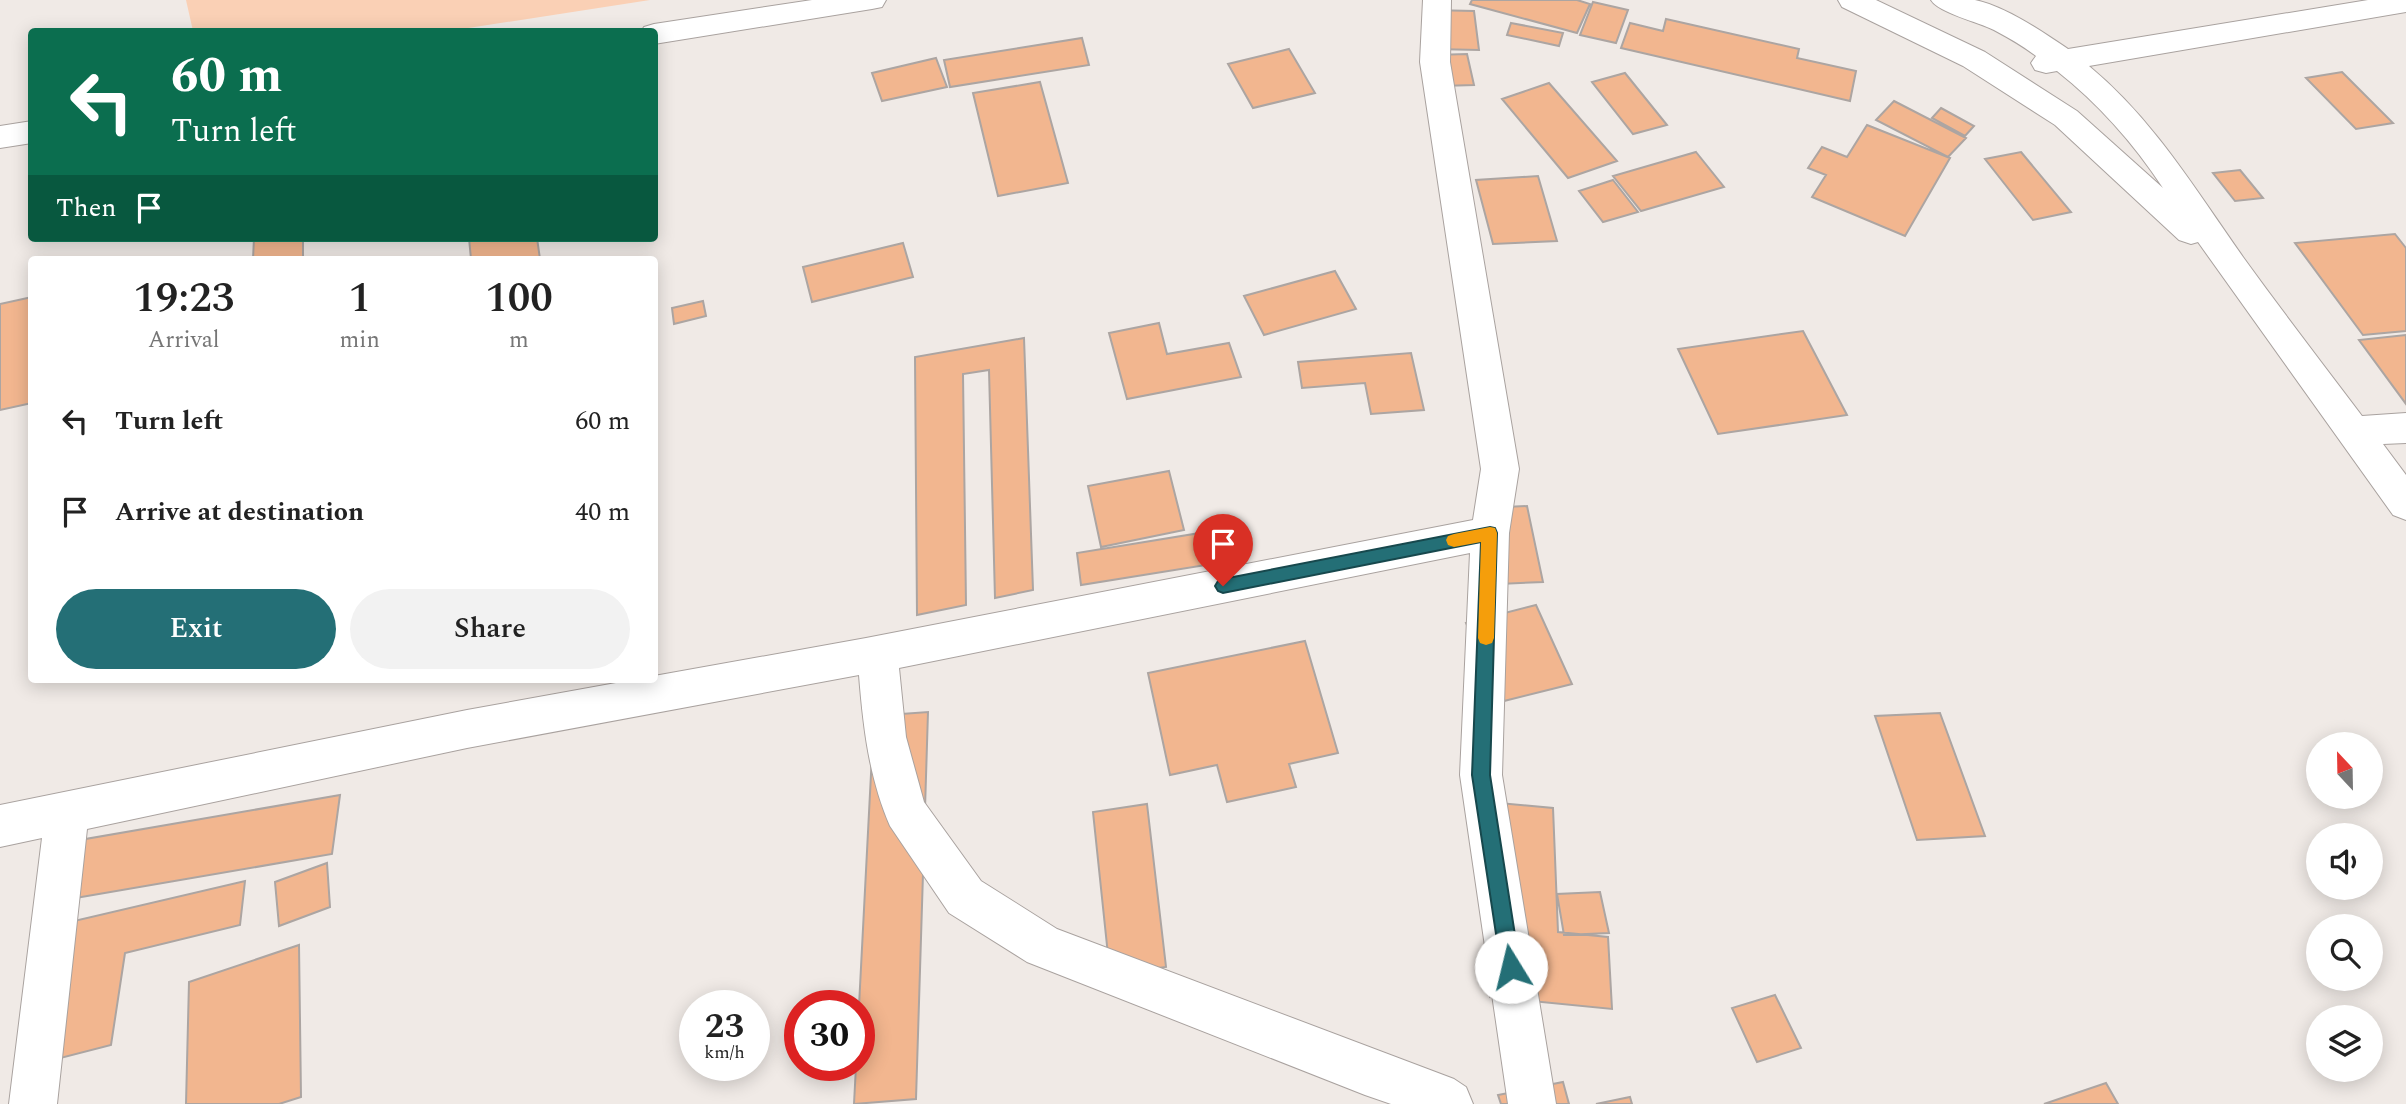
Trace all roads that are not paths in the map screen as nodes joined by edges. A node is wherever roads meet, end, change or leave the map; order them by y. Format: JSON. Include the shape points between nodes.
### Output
{"nodes":[{"id":1,"x":873,"y":0,"type":"edge"},
{"id":2,"x":1437,"y":0,"type":"edge"},
{"id":3,"x":1852,"y":0,"type":"edge"},
{"id":4,"x":1961,"y":3,"type":"edge"},
{"id":5,"x":2406,"y":3,"type":"edge"},
{"id":6,"x":658,"y":33,"type":"edge"},
{"id":7,"x":2064,"y":58,"type":"junction"},
{"id":8,"x":1997,"y":74,"type":"junction"},
{"id":9,"x":28,"y":133,"type":"edge"},
{"id":10,"x":0,"y":137,"type":"edge"},
{"id":11,"x":2234,"y":269,"type":"junction"},
{"id":12,"x":2406,"y":428,"type":"edge"},
{"id":13,"x":2354,"y":431,"type":"junction"},
{"id":14,"x":2406,"y":504,"type":"edge"},
{"id":15,"x":1490,"y":533,"type":"junction"},
{"id":16,"x":877,"y":654,"type":"junction"},
{"id":17,"x":68,"y":812,"type":"junction"},
{"id":18,"x":0,"y":826,"type":"edge"},
{"id":19,"x":33,"y":1104,"type":"edge"},
{"id":20,"x":1448,"y":1104,"type":"edge"},
{"id":21,"x":1532,"y":1104,"type":"edge"}],
"edges":[{"from":1,"to":6,"type":"street"},
{"from":2,"to":15,"type":"street","via":[[1435,62],[1500,469]]},
{"from":3,"to":8,"type":"street"},
{"from":4,"to":7,"type":"street"},
{"from":5,"to":7,"type":"street"},
{"from":7,"to":8,"type":"street"},
{"from":7,"to":11,"type":"street","via":[[2147,142]]},
{"from":8,"to":11,"type":"street","via":[[2066,118]]},
{"from":9,"to":10,"type":"street"},
{"from":11,"to":13,"type":"street"},
{"from":12,"to":13,"type":"street"},
{"from":13,"to":14,"type":"street"},
{"from":15,"to":16,"type":"street"},
{"from":15,"to":21,"type":"street","via":[[1481,775]]},
{"from":16,"to":17,"type":"street","via":[[467,729]]},
{"from":16,"to":20,"type":"street","via":[[885,737],[905,811],[965,897],[1043,946]]},
{"from":17,"to":18,"type":"street"},
{"from":17,"to":19,"type":"street"}]}
